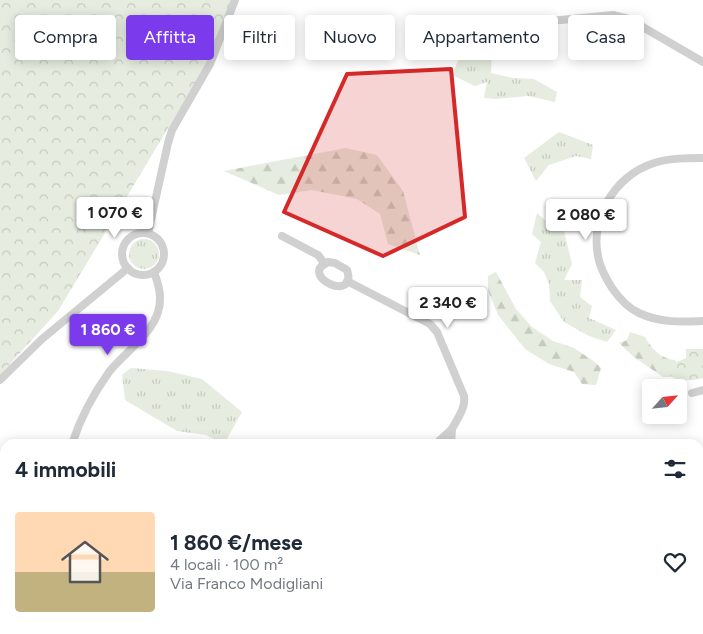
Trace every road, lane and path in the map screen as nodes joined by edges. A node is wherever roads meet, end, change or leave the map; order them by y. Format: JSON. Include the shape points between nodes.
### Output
{"nodes":[{"id":1,"x":235,"y":0,"type":"edge"},
{"id":2,"x":558,"y":20,"type":"edge"},
{"id":3,"x":703,"y":62,"type":"edge"},
{"id":4,"x":703,"y":158,"type":"edge"},
{"id":5,"x":148,"y":233,"type":"junction"},
{"id":6,"x":282,"y":236,"type":"dead end"},
{"id":7,"x":325,"y":264,"type":"junction"},
{"id":8,"x":128,"y":268,"type":"junction"},
{"id":9,"x":154,"y":272,"type":"junction"},
{"id":10,"x":348,"y":281,"type":"junction"},
{"id":11,"x":703,"y":321,"type":"edge"},
{"id":12,"x":0,"y":380,"type":"edge"},
{"id":13,"x":703,"y":390,"type":"edge"},
{"id":14,"x":692,"y":393,"type":"dead end"},
{"id":15,"x":452,"y":429,"type":"junction"},
{"id":16,"x":74,"y":439,"type":"edge"},
{"id":17,"x":443,"y":439,"type":"edge"},
{"id":18,"x":451,"y":439,"type":"edge"}],
"edges":[{"from":1,"to":5,"type":"street","via":[[210,64],[172,130]]},
{"from":2,"to":3,"type":"street","via":[[613,15],[629,19]]},
{"from":4,"to":11,"type":"street","via":[[654,163],[632,173],[609,198],[601,214],[597,242],[599,262],[605,276],[625,304],[654,319]]},
{"from":5,"to":8,"type":"street","via":[[134,235],[125,244],[122,256]]},
{"from":5,"to":9,"type":"street","via":[[160,241],[165,254]]},
{"from":6,"to":7,"type":"street","via":[[318,255]]},
{"from":7,"to":10,"type":"street","via":[[332,262],[345,268]]},
{"from":7,"to":10,"type":"street","via":[[320,273],[324,281],[339,287]]},
{"from":8,"to":9,"type":"street","via":[[141,275]]},
{"from":8,"to":12,"type":"street","via":[[42,339]]},
{"from":9,"to":16,"type":"street","via":[[160,298],[156,318],[106,377]]},
{"from":10,"to":15,"type":"street","via":[[430,324],[437,332],[465,401]]},
{"from":13,"to":14,"type":"street"},
{"from":15,"to":17,"type":"street"},
{"from":15,"to":18,"type":"street"}]}
